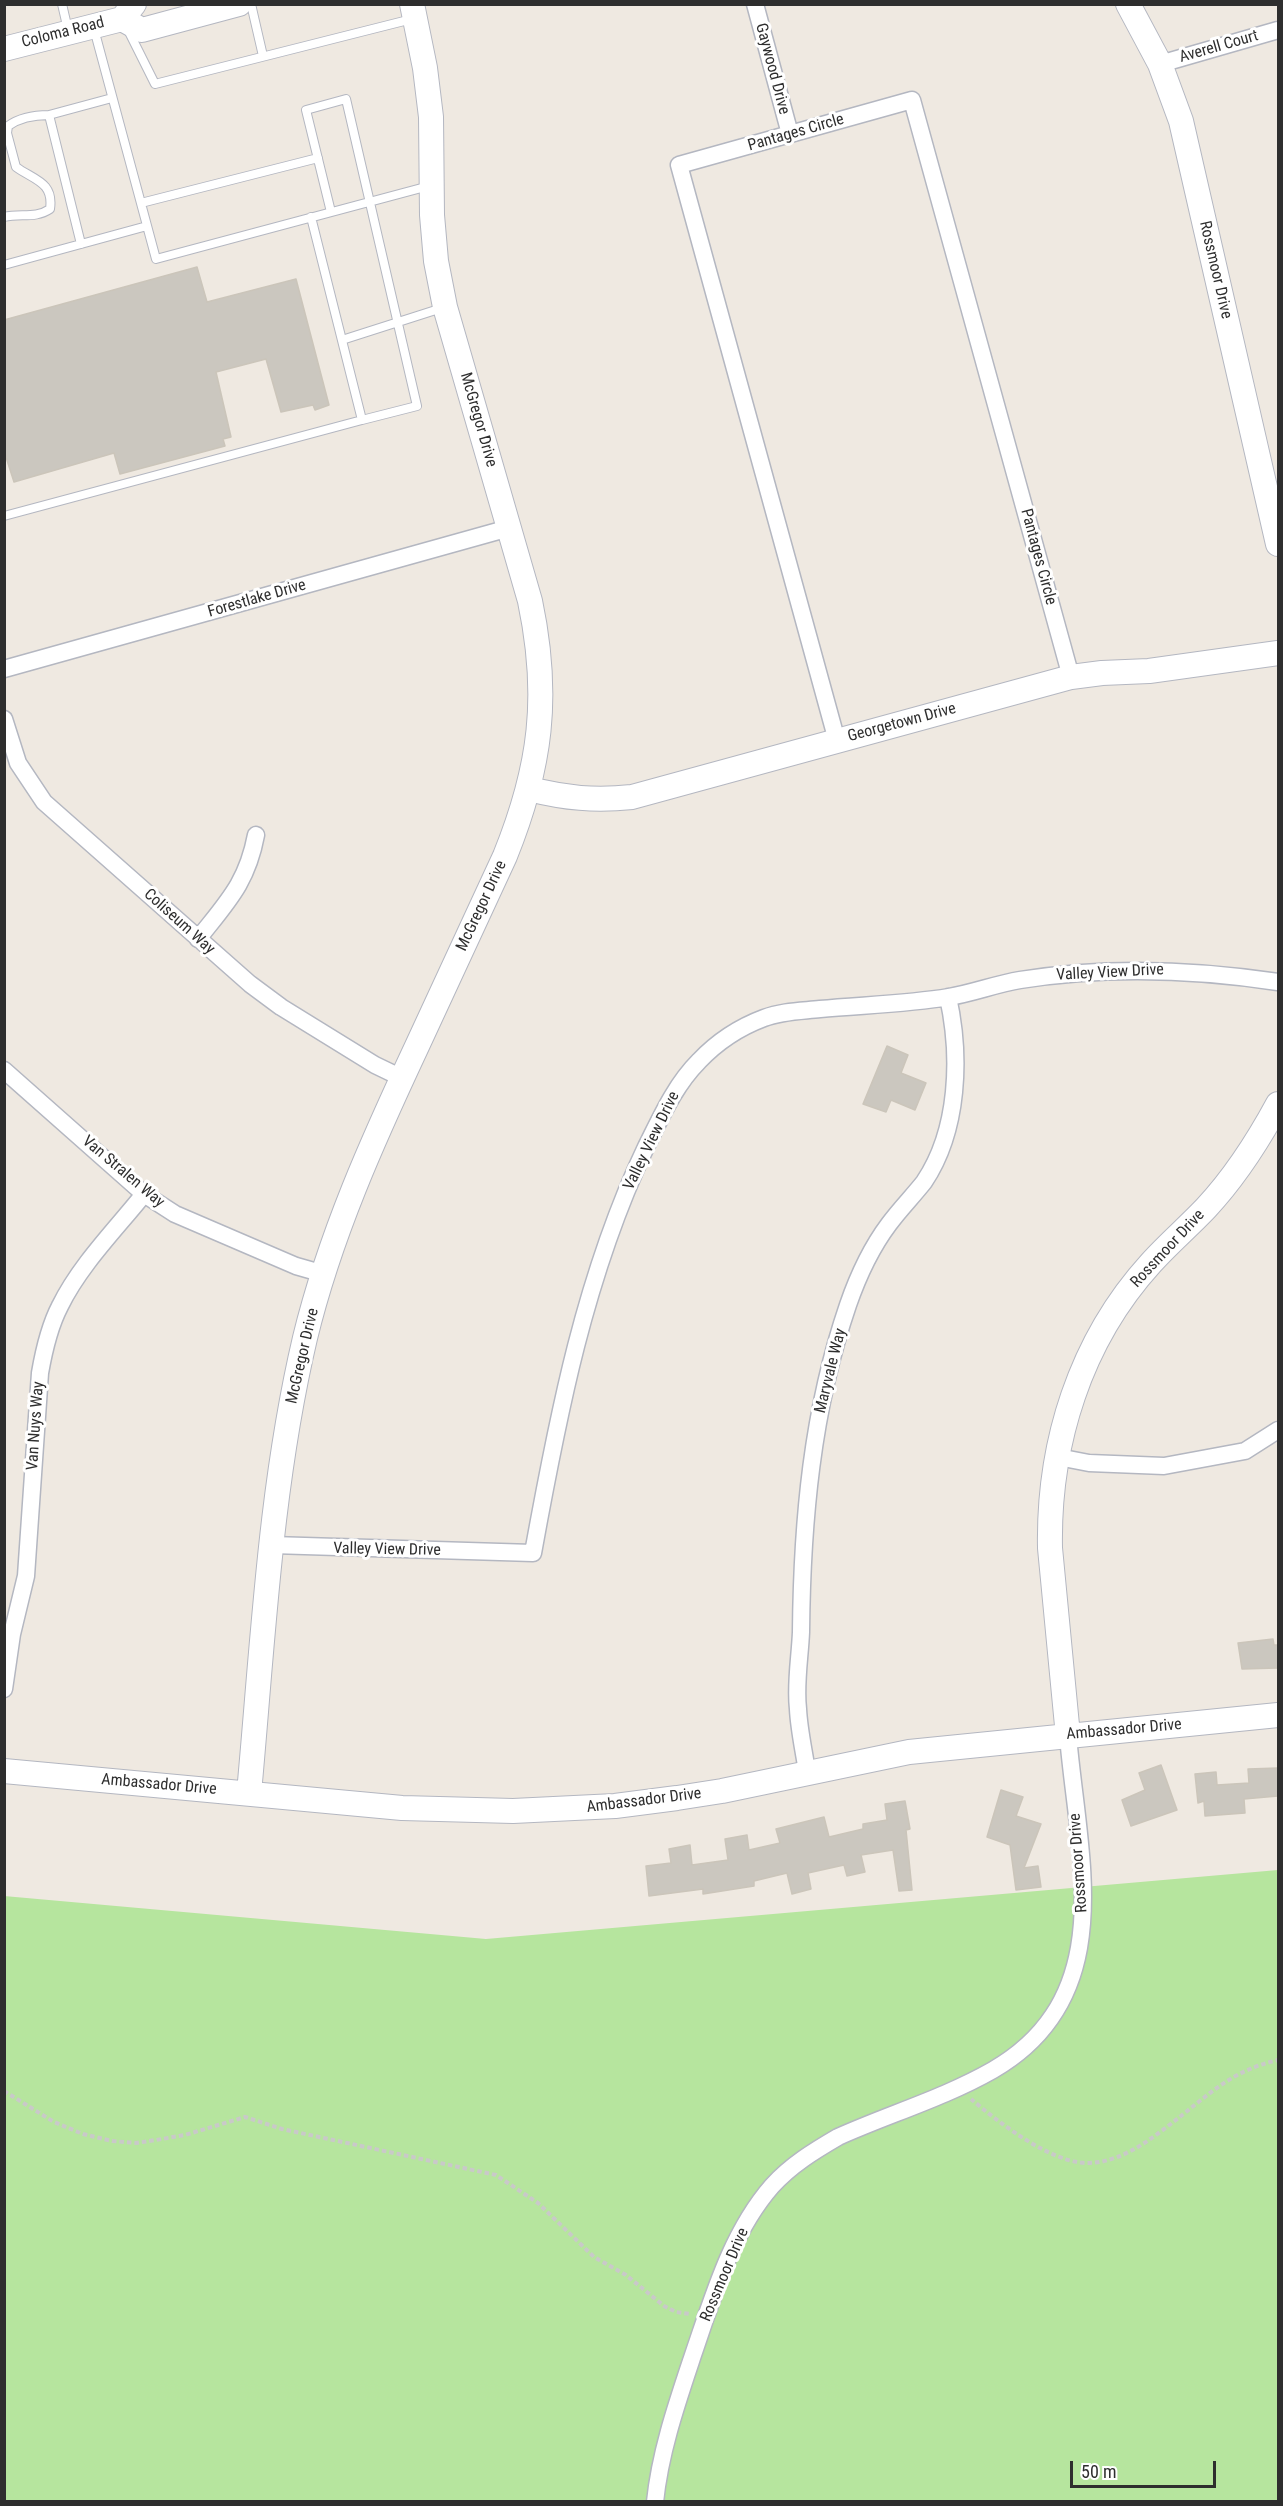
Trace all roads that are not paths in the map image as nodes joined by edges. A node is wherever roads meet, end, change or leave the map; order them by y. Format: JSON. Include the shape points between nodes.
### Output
{"nodes":[{"id":1,"x":62,"y":4,"type":"edge"},
{"id":2,"x":239,"y":4,"type":"edge"},
{"id":3,"x":251,"y":4,"type":"edge"},
{"id":4,"x":755,"y":4,"type":"edge"},
{"id":5,"x":1128,"y":4,"type":"edge"},
{"id":6,"x":414,"y":11,"type":"edge"},
{"id":7,"x":128,"y":12,"type":"edge"},
{"id":8,"x":93,"y":26,"type":"junction"},
{"id":9,"x":1278,"y":30,"type":"edge"},
{"id":10,"x":68,"y":31,"type":"junction"},
{"id":11,"x":4,"y":49,"type":"edge"},
{"id":12,"x":263,"y":56,"type":"junction"},
{"id":13,"x":1160,"y":64,"type":"junction"},
{"id":14,"x":112,"y":98,"type":"junction"},
{"id":15,"x":49,"y":115,"type":"junction"},
{"id":16,"x":790,"y":134,"type":"junction"},
{"id":17,"x":318,"y":158,"type":"junction"},
{"id":18,"x":433,"y":185,"type":"junction"},
{"id":19,"x":368,"y":202,"type":"junction"},
{"id":20,"x":141,"y":203,"type":"junction"},
{"id":21,"x":331,"y":212,"type":"junction"},
{"id":22,"x":4,"y":217,"type":"edge"},
{"id":23,"x":311,"y":217,"type":"junction"},
{"id":24,"x":147,"y":226,"type":"junction"},
{"id":25,"x":81,"y":244,"type":"junction"},
{"id":26,"x":4,"y":265,"type":"edge"},
{"id":27,"x":445,"y":307,"type":"junction"},
{"id":28,"x":397,"y":324,"type":"junction"},
{"id":29,"x":342,"y":340,"type":"junction"},
{"id":30,"x":362,"y":420,"type":"junction"},
{"id":31,"x":4,"y":516,"type":"edge"},
{"id":32,"x":509,"y":528,"type":"junction"},
{"id":33,"x":1278,"y":544,"type":"edge"},
{"id":34,"x":1278,"y":653,"type":"edge"},
{"id":35,"x":4,"y":669,"type":"edge"},
{"id":36,"x":1071,"y":677,"type":"junction"},
{"id":37,"x":4,"y":719,"type":"edge"},
{"id":38,"x":837,"y":741,"type":"junction"},
{"id":39,"x":529,"y":789,"type":"junction"},
{"id":40,"x":256,"y":836,"type":"dead end"},
{"id":41,"x":198,"y":939,"type":"junction"},
{"id":42,"x":1278,"y":982,"type":"edge"},
{"id":43,"x":948,"y":997,"type":"junction"},
{"id":44,"x":4,"y":1070,"type":"edge"},
{"id":45,"x":402,"y":1078,"type":"junction"},
{"id":46,"x":1278,"y":1104,"type":"edge"},
{"id":47,"x":144,"y":1194,"type":"junction"},
{"id":48,"x":324,"y":1274,"type":"junction"},
{"id":49,"x":1278,"y":1430,"type":"edge"},
{"id":50,"x":1058,"y":1457,"type":"junction"},
{"id":51,"x":272,"y":1545,"type":"junction"},
{"id":52,"x":4,"y":1689,"type":"edge"},
{"id":53,"x":1278,"y":1715,"type":"edge"},
{"id":54,"x":1068,"y":1736,"type":"junction"},
{"id":55,"x":4,"y":1771,"type":"edge"},
{"id":56,"x":807,"y":1772,"type":"junction"},
{"id":57,"x":249,"y":1793,"type":"junction"},
{"id":58,"x":656,"y":2502,"type":"edge"}],
"edges":[{"from":1,"to":10,"type":"lane"},
{"from":2,"to":7,"type":"street","name":"Coloma Road","via":[[142,30]]},
{"from":3,"to":12,"type":"lane"},
{"from":4,"to":16,"type":"street","name":"Gaywood Drive"},
{"from":5,"to":13,"type":"street","name":"Rossmoor Drive"},
{"from":6,"to":12,"type":"lane"},
{"from":6,"to":18,"type":"street","name":"McGregor Drive","via":[[431,117]]},
{"from":7,"to":8,"type":"street","name":"Coloma Road"},
{"from":7,"to":12,"type":"lane","via":[[154,84]]},
{"from":8,"to":10,"type":"street","name":"Coloma Road"},
{"from":8,"to":14,"type":"lane"},
{"from":9,"to":13,"type":"street","name":"Averell Court"},
{"from":10,"to":11,"type":"street","name":"Coloma Road"},
{"from":13,"to":33,"type":"street","name":"Rossmoor Drive","via":[[1181,121]]},
{"from":14,"to":15,"type":"lane"},
{"from":14,"to":20,"type":"lane"},
{"from":15,"to":22,"type":"lane","via":[[12,123],[7,133],[16,167],[44,184],[51,200],[50,209],[43,214]]},
{"from":15,"to":25,"type":"lane"},
{"from":16,"to":36,"type":"street","name":"Pantages Circle","via":[[912,100]]},
{"from":16,"to":38,"type":"street","name":"Pantages Circle","via":[[679,165]]},
{"from":17,"to":19,"type":"lane","via":[[306,110],[346,99]]},
{"from":17,"to":20,"type":"lane"},
{"from":17,"to":21,"type":"lane"},
{"from":18,"to":19,"type":"lane"},
{"from":18,"to":27,"type":"street","name":"McGregor Drive","via":[[435,250]]},
{"from":19,"to":21,"type":"lane"},
{"from":19,"to":28,"type":"lane"},
{"from":20,"to":24,"type":"lane"},
{"from":21,"to":23,"type":"lane"},
{"from":23,"to":24,"type":"lane","via":[[156,259]]},
{"from":23,"to":29,"type":"lane"},
{"from":24,"to":25,"type":"lane"},
{"from":25,"to":26,"type":"lane"},
{"from":27,"to":28,"type":"lane"},
{"from":27,"to":32,"type":"street","name":"McGregor Drive"},
{"from":28,"to":29,"type":"lane"},
{"from":28,"to":30,"type":"lane","via":[[417,406]]},
{"from":29,"to":30,"type":"lane"},
{"from":30,"to":31,"type":"lane"},
{"from":32,"to":35,"type":"street","name":"Forestlake Drive"},
{"from":32,"to":39,"type":"street","name":"McGregor Drive","via":[[530,601],[541,677],[541,714]]},
{"from":34,"to":36,"type":"street","name":"Georgetown Drive"},
{"from":36,"to":38,"type":"street","name":"Georgetown Drive"},
{"from":37,"to":41,"type":"street","name":"Coliseum Way","via":[[18,762],[44,802]]},
{"from":38,"to":39,"type":"street","name":"Georgetown Drive","via":[[632,797],[568,798]]},
{"from":39,"to":45,"type":"street","name":"McGregor Drive","via":[[505,856]]},
{"from":40,"to":41,"type":"street","via":[[252,858],[240,884]]},
{"from":41,"to":45,"type":"street","name":"Coliseum Way","via":[[281,1007]]},
{"from":42,"to":43,"type":"street","name":"Valley View Drive","via":[[1188,971],[1128,970],[1018,980]]},
{"from":43,"to":51,"type":"street","name":"Valley View Drive","via":[[780,1013],[723,1040],[680,1084],[637,1167],[609,1234],[587,1304],[568,1373],[533,1553]]},
{"from":43,"to":56,"type":"street","name":"Maryvale Way","via":[[956,1070],[945,1133],[924,1180],[888,1225],[859,1276],[847,1306],[818,1426],[802,1558],[797,1708]]},
{"from":44,"to":47,"type":"street","name":"Van Stralen Way"},
{"from":45,"to":48,"type":"street","name":"McGregor Drive","via":[[365,1157]]},
{"from":46,"to":50,"type":"street","name":"Rossmoor Drive","via":[[1229,1182],[1152,1262],[1104,1329],[1083,1368]]},
{"from":47,"to":48,"type":"street","name":"Van Stralen Way","via":[[205,1229]]},
{"from":47,"to":52,"type":"street","name":"Van Nuys Way","via":[[75,1280],[60,1304],[45,1344],[39,1373],[26,1576]]},
{"from":48,"to":51,"type":"street","name":"McGregor Drive","via":[[293,1395],[281,1459]]},
{"from":49,"to":50,"type":"street","via":[[1245,1451],[1164,1466],[1089,1463]]},
{"from":50,"to":54,"type":"street","name":"Rossmoor Drive","via":[[1051,1500],[1050,1548]]},
{"from":51,"to":57,"type":"street","name":"McGregor Drive"},
{"from":53,"to":54,"type":"street","name":"Ambassador Drive"},
{"from":54,"to":56,"type":"street","name":"Ambassador Drive","via":[[909,1752]]},
{"from":54,"to":58,"type":"street","name":"Rossmoor Drive","via":[[1083,1878],[1077,1963],[1067,1991],[1046,2028],[992,2070],[838,2137],[814,2151],[772,2186],[746,2224],[706,2317],[674,2412]]},
{"from":55,"to":57,"type":"street","name":"Ambassador Drive"},
{"from":56,"to":57,"type":"street","name":"Ambassador Drive","via":[[677,1798],[615,1806],[513,1811],[402,1808]]}]}
